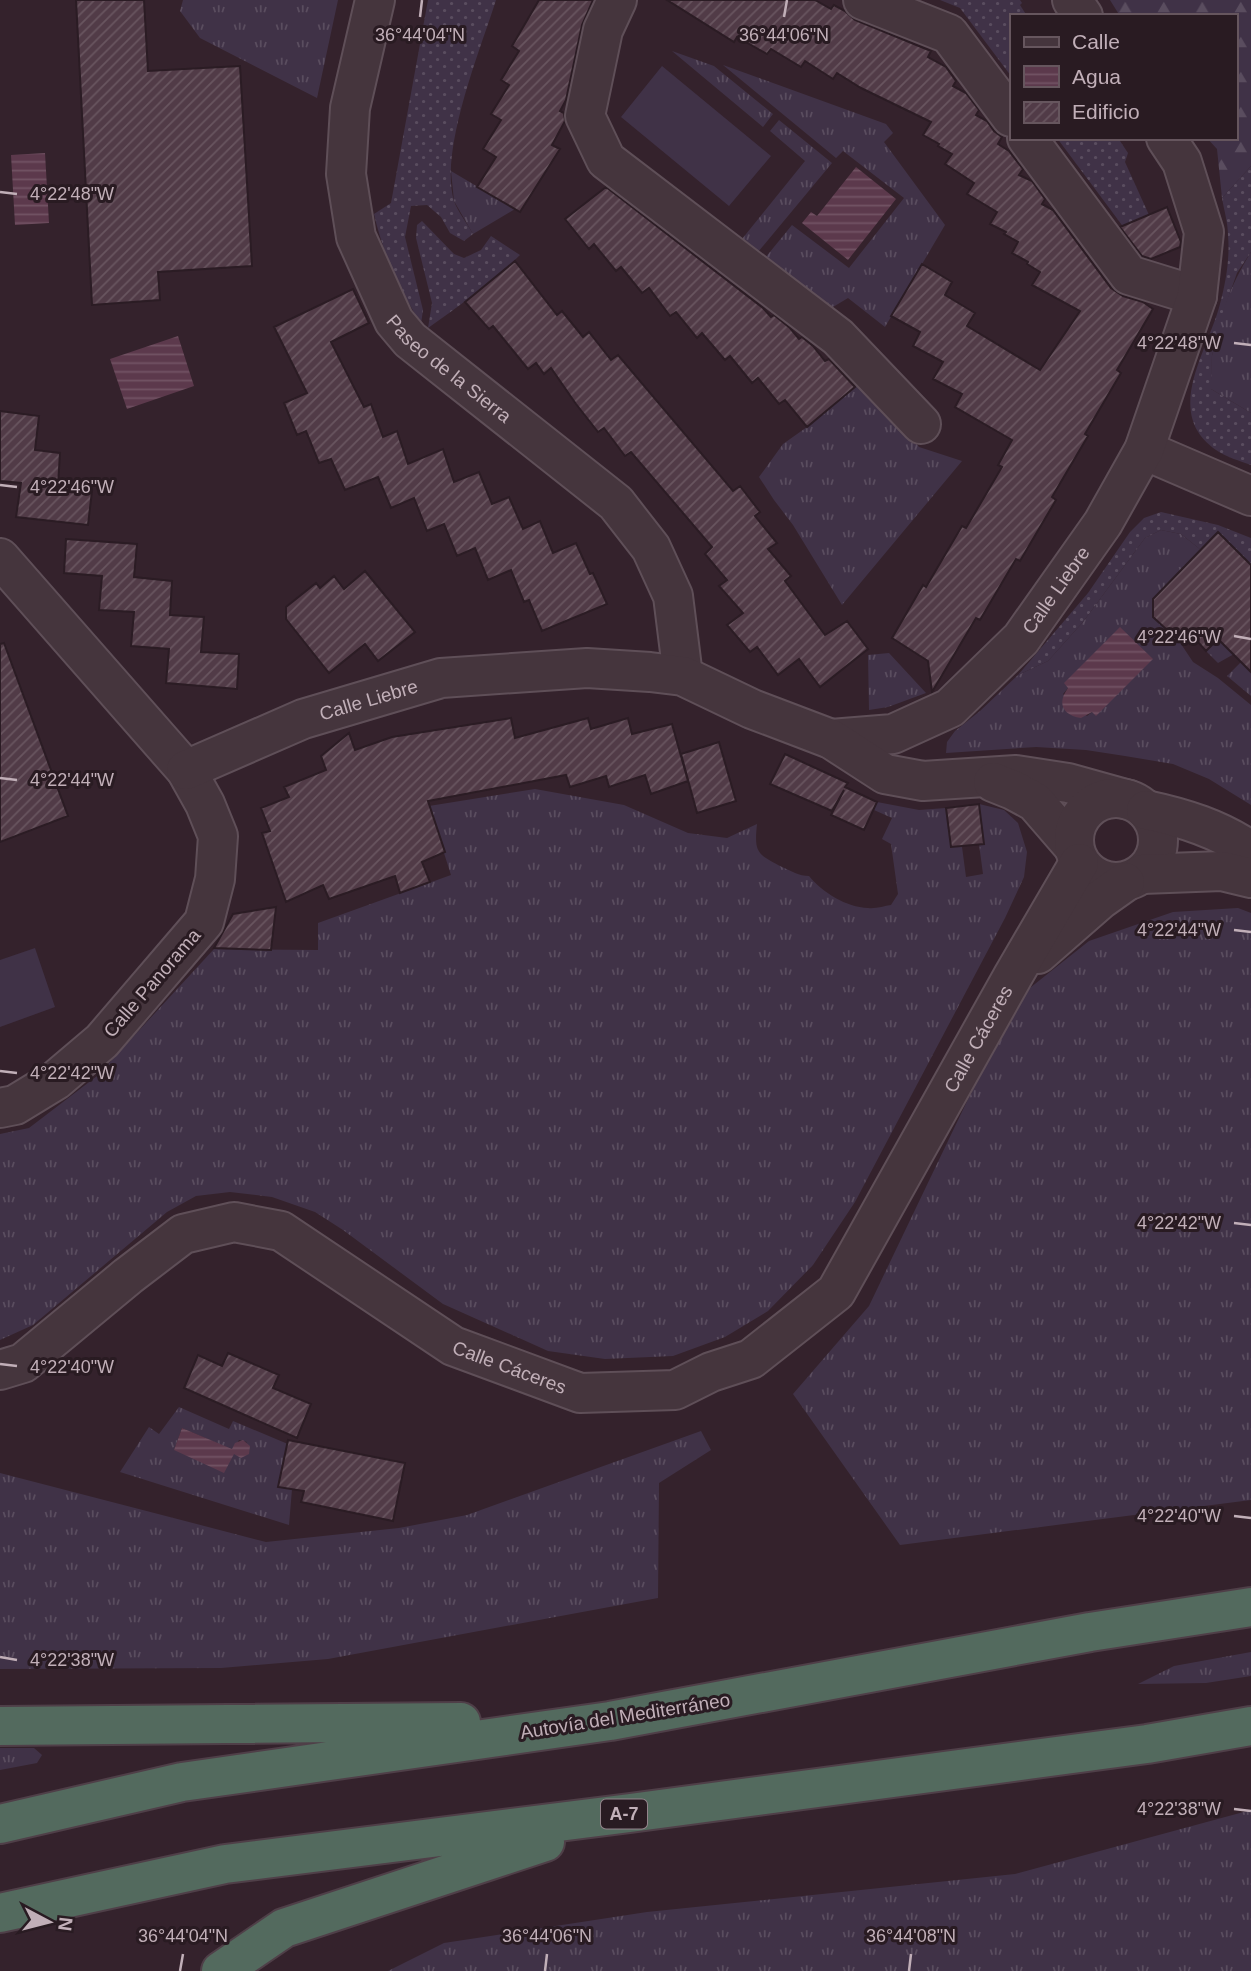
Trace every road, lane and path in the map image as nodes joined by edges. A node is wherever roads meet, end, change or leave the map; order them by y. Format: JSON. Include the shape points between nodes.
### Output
{"nodes":[{"id":1,"x":375,"y":0,"type":"edge"},
{"id":2,"x":617,"y":0,"type":"edge"},
{"id":3,"x":863,"y":0,"type":"edge"},
{"id":4,"x":1010,"y":116,"type":"edge"},
{"id":5,"x":1028,"y":140,"type":"edge"},
{"id":6,"x":1167,"y":140,"type":"edge"},
{"id":7,"x":1197,"y":296,"type":"junction"},
{"id":8,"x":921,"y":424,"type":"dead end"},
{"id":9,"x":1144,"y":450,"type":"junction"},
{"id":10,"x":1251,"y":496,"type":"edge"},
{"id":11,"x":0,"y":558,"type":"edge"},
{"id":12,"x":683,"y":676,"type":"junction"},
{"id":13,"x":831,"y":739,"type":"junction"},
{"id":14,"x":186,"y":770,"type":"junction"},
{"id":15,"x":981,"y":778,"type":"junction"},
{"id":16,"x":1137,"y":805,"type":"junction"},
{"id":17,"x":1251,"y":851,"type":"edge"},
{"id":18,"x":1076,"y":854,"type":"junction"},
{"id":19,"x":1134,"y":878,"type":"junction"},
{"id":20,"x":1251,"y":878,"type":"edge"},
{"id":21,"x":1013,"y":976,"type":"junction"},
{"id":22,"x":0,"y":1108,"type":"edge"},
{"id":23,"x":0,"y":1370,"type":"edge"},
{"id":24,"x":1251,"y":1606,"type":"edge"},
{"id":25,"x":610,"y":1721,"type":"junction"},
{"id":26,"x":0,"y":1726,"type":"edge"},
{"id":27,"x":1251,"y":1726,"type":"edge"},
{"id":28,"x":630,"y":1814,"type":"junction"},
{"id":29,"x":0,"y":1824,"type":"edge"},
{"id":30,"x":0,"y":1913,"type":"edge"},
{"id":31,"x":221,"y":1971,"type":"edge"}],
"edges":[{"from":1,"to":12,"type":"street","name":"Paseo de la Sierra","via":[[351,108],[346,174],[356,237],[394,321],[410,340],[616,503],[651,548],[673,596]]},
{"from":2,"to":8,"type":"street","via":[[603,30],[585,117],[606,160],[838,337]]},
{"from":3,"to":4,"type":"street","via":[[949,33]]},
{"from":5,"to":7,"type":"street","via":[[1129,275]]},
{"from":6,"to":7,"type":"street","via":[[1182,162],[1205,232]]},
{"from":7,"to":9,"type":"street"},
{"from":9,"to":10,"type":"street"},
{"from":9,"to":13,"type":"street","name":"Calle Liebre","via":[[1103,523],[1021,639],[950,708],[893,734]]},
{"from":11,"to":14,"type":"street"},
{"from":12,"to":13,"type":"street","name":"Calle Liebre"},
{"from":12,"to":14,"type":"street","name":"Calle Liebre","via":[[587,668],[441,678],[303,719]]},
{"from":13,"to":15,"type":"street","name":"Calle Liebre","via":[[885,774],[923,781]]},
{"from":14,"to":22,"type":"street","name":"Calle Panorama","via":[[218,836],[215,879],[204,922],[102,1041],[55,1080],[15,1105]]},
{"from":15,"to":16,"type":"street","name":"Calle Liebre","via":[[1029,776]]},
{"from":15,"to":18,"type":"street","name":"Calle Liebre","via":[[1035,802]]},
{"from":16,"to":17,"type":"street","via":[[1230,836]]},
{"from":16,"to":18,"type":"street","via":[[1115,798],[1089,807],[1074,831]]},
{"from":16,"to":19,"type":"street","via":[[1154,822],[1158,836],[1152,863]]},
{"from":18,"to":19,"type":"street","via":[[1088,873],[1099,880],[1111,883]]},
{"from":18,"to":21,"type":"street","name":"Calle Cáceres"},
{"from":19,"to":20,"type":"street","via":[[1222,871]]},
{"from":19,"to":21,"type":"street","name":"Calle Cáceres","via":[[1101,899]]},
{"from":21,"to":23,"type":"street","name":"Calle Cáceres","via":[[836,1292],[751,1359],[675,1390],[580,1393],[453,1346],[281,1231],[234,1222],[183,1234],[23,1363]]},
{"from":24,"to":25,"type":"highway","name":"Autovía del Mediterráneo"},
{"from":25,"to":26,"type":"highway"},
{"from":25,"to":29,"type":"highway","name":"Autovía del Mediterráneo","via":[[182,1782]]},
{"from":27,"to":28,"type":"highway","number":"A-7"},
{"from":28,"to":30,"type":"highway","number":"A-7","via":[[225,1864]]},
{"from":28,"to":31,"type":"highway","via":[[284,1928]]}]}
